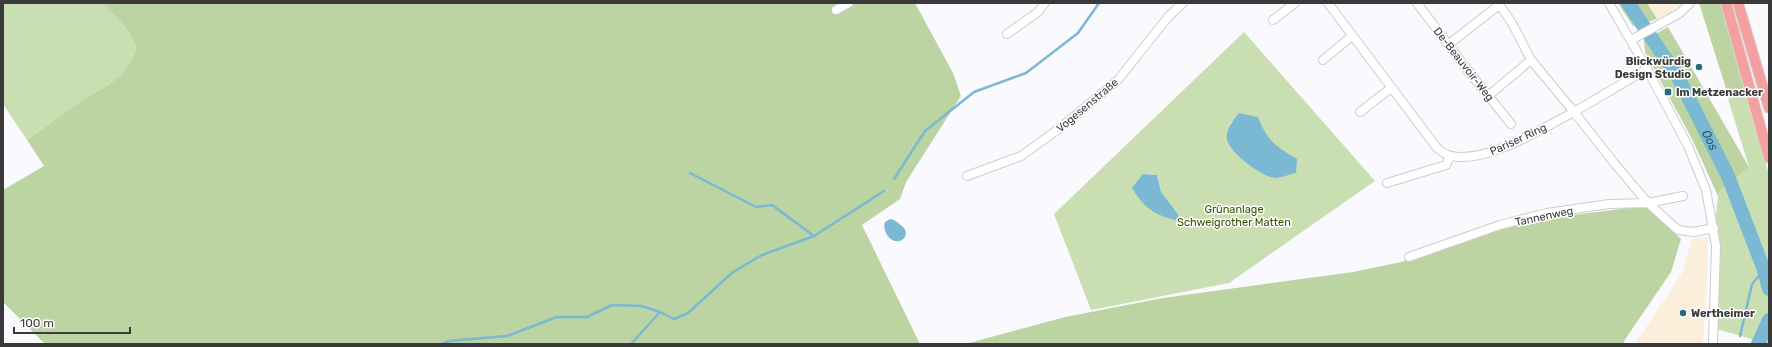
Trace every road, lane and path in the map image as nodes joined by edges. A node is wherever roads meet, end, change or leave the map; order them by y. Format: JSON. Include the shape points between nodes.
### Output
{"nodes":[{"id":1,"x":849,"y":3,"type":"edge"},
{"id":2,"x":1045,"y":3,"type":"edge"},
{"id":3,"x":1183,"y":3,"type":"edge"},
{"id":4,"x":1294,"y":3,"type":"edge"},
{"id":5,"x":1328,"y":3,"type":"edge"},
{"id":6,"x":1418,"y":3,"type":"edge"},
{"id":7,"x":1609,"y":3,"type":"edge"},
{"id":8,"x":1690,"y":3,"type":"edge"},
{"id":9,"x":1726,"y":3,"type":"edge"},
{"id":10,"x":1738,"y":3,"type":"edge"},
{"id":11,"x":1499,"y":4,"type":"edge"},
{"id":12,"x":836,"y":10,"type":"dead end"},
{"id":13,"x":1273,"y":20,"type":"dead end"},
{"id":14,"x":1007,"y":34,"type":"dead end"},
{"id":15,"x":1352,"y":36,"type":"junction"},
{"id":16,"x":1631,"y":40,"type":"junction"},
{"id":17,"x":1449,"y":44,"type":"junction"},
{"id":18,"x":1323,"y":60,"type":"dead end"},
{"id":19,"x":1532,"y":60,"type":"junction"},
{"id":20,"x":1647,"y":69,"type":"junction"},
{"id":21,"x":1391,"y":88,"type":"junction"},
{"id":22,"x":1488,"y":96,"type":"junction"},
{"id":23,"x":1769,"y":108,"type":"edge"},
{"id":24,"x":1360,"y":112,"type":"dead end"},
{"id":25,"x":1574,"y":112,"type":"junction"},
{"id":26,"x":1511,"y":124,"type":"dead end"},
{"id":27,"x":1450,"y":156,"type":"junction"},
{"id":28,"x":1769,"y":158,"type":"edge"},
{"id":29,"x":968,"y":176,"type":"dead end"},
{"id":30,"x":1387,"y":182,"type":"dead end"},
{"id":31,"x":1683,"y":196,"type":"dead end"},
{"id":32,"x":1648,"y":203,"type":"junction"},
{"id":33,"x":1714,"y":228,"type":"junction"},
{"id":34,"x":1409,"y":257,"type":"dead end"},
{"id":35,"x":1713,"y":344,"type":"edge"}],
"edges":[{"from":1,"to":12,"type":"street"},
{"from":2,"to":14,"type":"street","via":[[1038,12]]},
{"from":3,"to":29,"type":"street","name":"Vogesenstraße","via":[[1168,17],[1118,80],[1060,128],[1021,156]]},
{"from":4,"to":13,"type":"street"},
{"from":5,"to":15,"type":"street"},
{"from":6,"to":17,"type":"street","name":"De-Beauvoir-Weg"},
{"from":7,"to":16,"type":"street"},
{"from":8,"to":16,"type":"street","via":[[1680,14]]},
{"from":9,"to":28,"type":"main road"},
{"from":10,"to":23,"type":"main road"},
{"from":11,"to":17,"type":"street"},
{"from":11,"to":19,"type":"street"},
{"from":15,"to":18,"type":"street"},
{"from":15,"to":21,"type":"street"},
{"from":16,"to":20,"type":"street"},
{"from":17,"to":22,"type":"street","name":"De-Beauvoir-Weg"},
{"from":19,"to":22,"type":"street"},
{"from":19,"to":25,"type":"street"},
{"from":20,"to":25,"type":"street","name":"Pariser Ring"},
{"from":20,"to":33,"type":"street","via":[[1698,168],[1706,190]]},
{"from":21,"to":24,"type":"street"},
{"from":21,"to":27,"type":"street","via":[[1437,148]]},
{"from":22,"to":26,"type":"street","name":"De-Beauvoir-Weg"},
{"from":25,"to":27,"type":"street","name":"Pariser Ring","via":[[1519,140],[1484,154]]},
{"from":25,"to":32,"type":"street"},
{"from":27,"to":30,"type":"street","via":[[1446,165]]},
{"from":31,"to":32,"type":"street","name":"Tannenweg"},
{"from":32,"to":33,"type":"street","via":[[1678,230],[1694,232]]},
{"from":32,"to":34,"type":"street","name":"Tannenweg","via":[[1609,204],[1547,213]]},
{"from":33,"to":35,"type":"street","via":[[1717,259]]}]}
